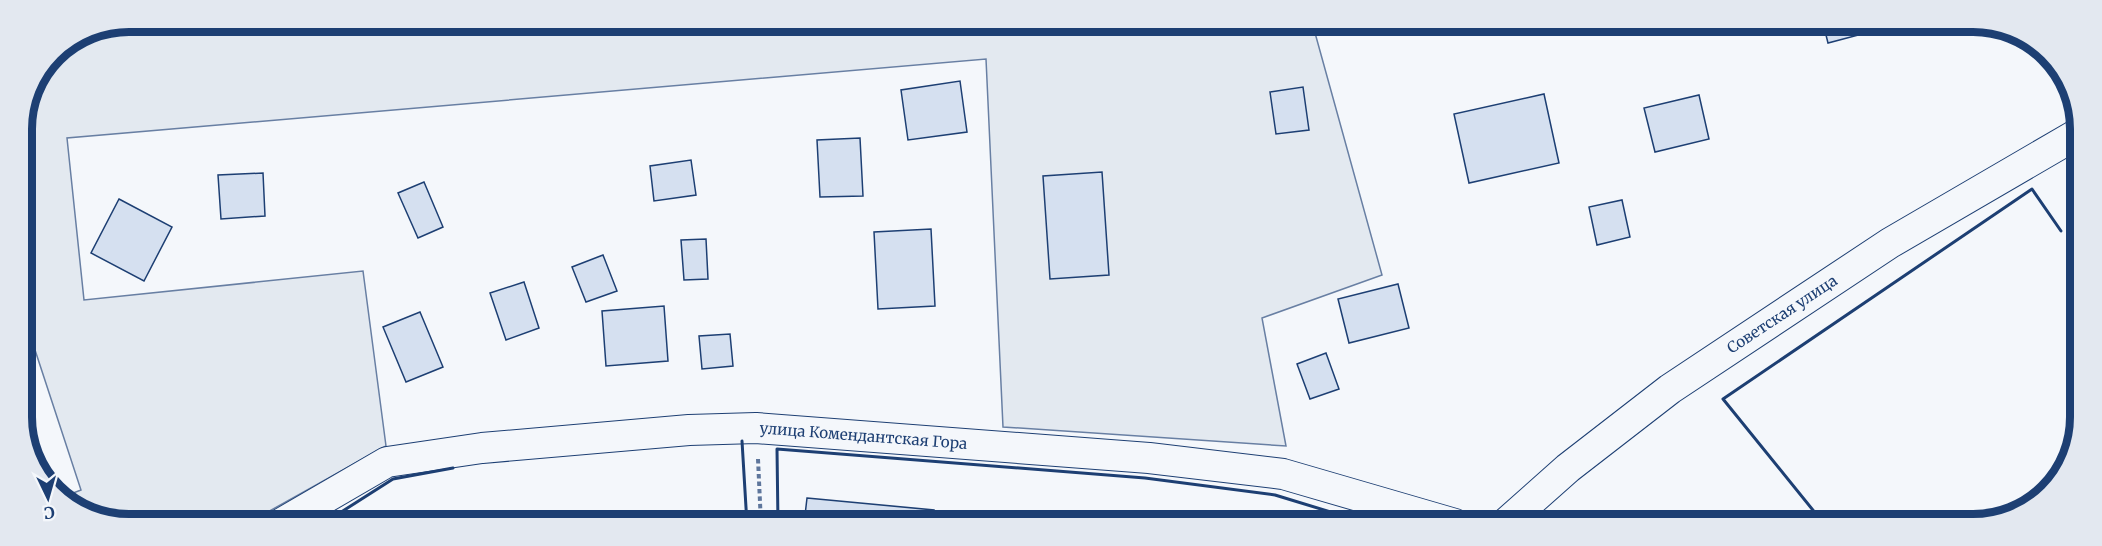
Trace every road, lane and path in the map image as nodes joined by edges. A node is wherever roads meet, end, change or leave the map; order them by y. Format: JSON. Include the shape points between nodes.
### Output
{"nodes":[{"id":1,"x":2070,"y":138,"type":"edge"},
{"id":2,"x":756,"y":428,"type":"junction"},
{"id":3,"x":297,"y":514,"type":"edge"},
{"id":4,"x":760,"y":514,"type":"edge"},
{"id":5,"x":1421,"y":514,"type":"edge"},
{"id":6,"x":1516,"y":514,"type":"edge"}],
"edges":[{"from":1,"to":6,"type":"street","name":"Советская улица","via":[[1890,243],[1670,389],[1568,468]]},
{"from":2,"to":3,"type":"street","name":"улица Комендантская Гора","via":[[482,448],[387,462]]},
{"from":2,"to":4,"type":"path"},
{"from":2,"to":5,"type":"street","name":"улица Комендантская Гора","via":[[1149,458],[1283,474]]}]}
